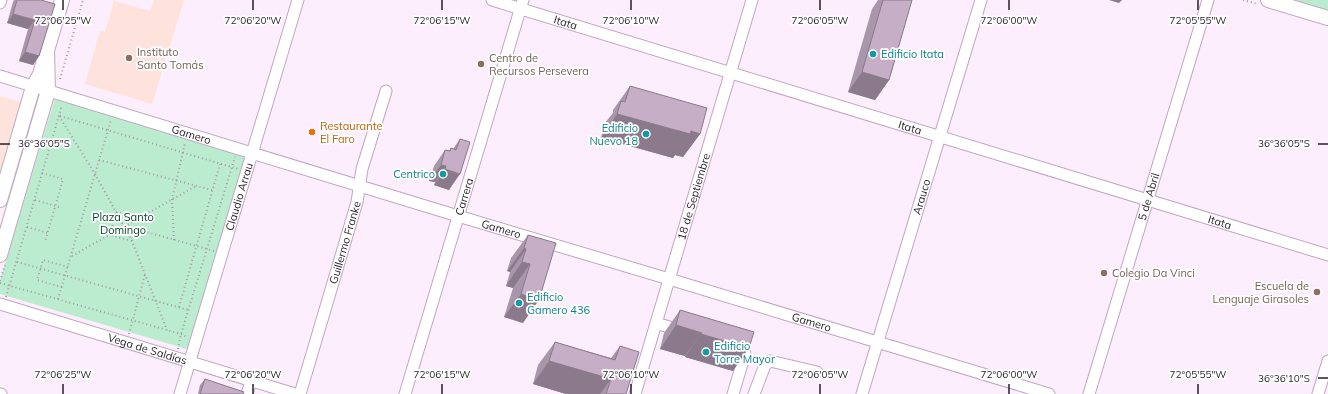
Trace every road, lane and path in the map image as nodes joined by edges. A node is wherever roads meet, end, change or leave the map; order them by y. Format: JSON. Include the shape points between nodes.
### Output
{"nodes":[{"id":1,"x":1,"y":0,"type":"edge"},
{"id":2,"x":298,"y":0,"type":"edge"},
{"id":3,"x":492,"y":0,"type":"edge"},
{"id":4,"x":752,"y":0,"type":"edge"},
{"id":5,"x":980,"y":0,"type":"edge"},
{"id":6,"x":1208,"y":0,"type":"edge"},
{"id":7,"x":1268,"y":0,"type":"edge"},
{"id":8,"x":0,"y":3,"type":"edge"},
{"id":9,"x":57,"y":3,"type":"edge"},
{"id":10,"x":522,"y":4,"type":"edge"},
{"id":11,"x":1328,"y":18,"type":"edge"},
{"id":12,"x":47,"y":50,"type":"junction"},
{"id":13,"x":731,"y":73,"type":"junction"},
{"id":14,"x":0,"y":76,"type":"edge"},
{"id":15,"x":34,"y":87,"type":"junction"},
{"id":16,"x":48,"y":91,"type":"junction"},
{"id":17,"x":386,"y":91,"type":"dead end"},
{"id":18,"x":65,"y":96,"type":"junction"},
{"id":19,"x":114,"y":111,"type":"junction"},
{"id":20,"x":59,"y":116,"type":"junction"},
{"id":21,"x":108,"y":131,"type":"junction"},
{"id":22,"x":188,"y":134,"type":"junction"},
{"id":23,"x":940,"y":136,"type":"junction"},
{"id":24,"x":238,"y":149,"type":"junction"},
{"id":25,"x":183,"y":153,"type":"junction"},
{"id":26,"x":252,"y":153,"type":"junction"},
{"id":27,"x":100,"y":160,"type":"junction"},
{"id":28,"x":220,"y":164,"type":"junction"},
{"id":29,"x":231,"y":167,"type":"junction"},
{"id":30,"x":247,"y":171,"type":"junction"},
{"id":31,"x":42,"y":173,"type":"junction"},
{"id":32,"x":95,"y":174,"type":"junction"},
{"id":33,"x":176,"y":180,"type":"junction"},
{"id":34,"x":196,"y":186,"type":"junction"},
{"id":35,"x":359,"y":186,"type":"junction"},
{"id":36,"x":212,"y":190,"type":"junction"},
{"id":37,"x":172,"y":199,"type":"junction"},
{"id":38,"x":0,"y":200,"type":"edge"},
{"id":39,"x":35,"y":200,"type":"junction"},
{"id":40,"x":1148,"y":200,"type":"junction"},
{"id":41,"x":55,"y":206,"type":"junction"},
{"id":42,"x":60,"y":207,"type":"dead end"},
{"id":43,"x":116,"y":212,"type":"junction"},
{"id":44,"x":458,"y":216,"type":"junction"},
{"id":45,"x":139,"y":218,"type":"junction"},
{"id":46,"x":124,"y":226,"type":"junction"},
{"id":47,"x":27,"y":227,"type":"junction"},
{"id":48,"x":136,"y":229,"type":"junction"},
{"id":49,"x":48,"y":233,"type":"junction"},
{"id":50,"x":110,"y":235,"type":"junction"},
{"id":51,"x":174,"y":240,"type":"junction"},
{"id":52,"x":132,"y":241,"type":"junction"},
{"id":53,"x":45,"y":242,"type":"dead end"},
{"id":54,"x":196,"y":246,"type":"junction"},
{"id":55,"x":207,"y":249,"type":"junction"},
{"id":56,"x":223,"y":252,"type":"junction"},
{"id":57,"x":0,"y":255,"type":"edge"},
{"id":58,"x":1328,"y":255,"type":"edge"},
{"id":59,"x":71,"y":257,"type":"junction"},
{"id":60,"x":17,"y":262,"type":"junction"},
{"id":61,"x":68,"y":267,"type":"junction"},
{"id":62,"x":40,"y":269,"type":"junction"},
{"id":63,"x":145,"y":274,"type":"junction"},
{"id":64,"x":65,"y":276,"type":"junction"},
{"id":65,"x":669,"y":279,"type":"junction"},
{"id":66,"x":0,"y":283,"type":"edge"},
{"id":67,"x":10,"y":285,"type":"junction"},
{"id":68,"x":62,"y":287,"type":"junction"},
{"id":69,"x":139,"y":296,"type":"junction"},
{"id":70,"x":58,"y":299,"type":"junction"},
{"id":71,"x":155,"y":300,"type":"junction"},
{"id":72,"x":2,"y":305,"type":"edge"},
{"id":73,"x":179,"y":307,"type":"junction"},
{"id":74,"x":188,"y":310,"type":"junction"},
{"id":75,"x":133,"y":320,"type":"junction"},
{"id":76,"x":656,"y":323,"type":"junction"},
{"id":77,"x":167,"y":330,"type":"junction"},
{"id":78,"x":181,"y":334,"type":"junction"},
{"id":79,"x":692,"y":334,"type":"edge"},
{"id":80,"x":196,"y":342,"type":"junction"},
{"id":81,"x":878,"y":342,"type":"junction"},
{"id":82,"x":126,"y":343,"type":"junction"},
{"id":83,"x":721,"y":343,"type":"edge"},
{"id":84,"x":176,"y":358,"type":"junction"},
{"id":85,"x":1328,"y":361,"type":"edge"},
{"id":86,"x":190,"y":362,"type":"junction"},
{"id":87,"x":817,"y":372,"type":"dead end"},
{"id":88,"x":251,"y":381,"type":"junction"},
{"id":89,"x":180,"y":394,"type":"edge"},
{"id":90,"x":247,"y":394,"type":"edge"},
{"id":91,"x":295,"y":394,"type":"edge"},
{"id":92,"x":300,"y":394,"type":"edge"},
{"id":93,"x":405,"y":394,"type":"edge"},
{"id":94,"x":635,"y":394,"type":"edge"},
{"id":95,"x":733,"y":394,"type":"edge"},
{"id":96,"x":754,"y":394,"type":"edge"},
{"id":97,"x":862,"y":394,"type":"edge"},
{"id":98,"x":1049,"y":394,"type":"edge"},
{"id":99,"x":1089,"y":394,"type":"edge"},
{"id":100,"x":1318,"y":394,"type":"edge"}],
"edges":[{"from":1,"to":8,"type":"street"},
{"from":2,"to":26,"type":"street","name":"Claudio Arrau"},
{"from":3,"to":10,"type":"street","name":"Itata"},
{"from":4,"to":13,"type":"street","name":"18 de Septiembre"},
{"from":5,"to":23,"type":"street","name":"Arauco"},
{"from":6,"to":40,"type":"street","name":"5 de Abril"},
{"from":7,"to":11,"type":"main road"},
{"from":9,"to":12,"type":"main road"},
{"from":10,"to":13,"type":"street","name":"Itata"},
{"from":10,"to":44,"type":"street","name":"Carrera"},
{"from":12,"to":15,"type":"main road"},
{"from":12,"to":16,"type":"main road"},
{"from":13,"to":23,"type":"street","name":"Itata"},
{"from":13,"to":65,"type":"street","name":"18 de Septiembre"},
{"from":14,"to":15,"type":"street","name":"Gamero"},
{"from":15,"to":16,"type":"street","name":"Gamero"},
{"from":15,"to":38,"type":"main road"},
{"from":16,"to":18,"type":"street","name":"Gamero"},
{"from":16,"to":57,"type":"main road"},
{"from":17,"to":35,"type":"street","name":"Guillermo Franke"},
{"from":18,"to":19,"type":"street","name":"Gamero"},
{"from":18,"to":20,"type":"path"},
{"from":19,"to":21,"type":"path"},
{"from":19,"to":22,"type":"street","name":"Gamero"},
{"from":20,"to":21,"type":"path"},
{"from":20,"to":31,"type":"path"},
{"from":20,"to":32,"type":"path"},
{"from":21,"to":25,"type":"path"},
{"from":21,"to":27,"type":"path"},
{"from":22,"to":24,"type":"street","name":"Gamero"},
{"from":22,"to":25,"type":"path"},
{"from":23,"to":40,"type":"street","name":"Itata"},
{"from":23,"to":81,"type":"street","name":"Arauco"},
{"from":24,"to":26,"type":"street","name":"Gamero"},
{"from":24,"to":29,"type":"path"},
{"from":25,"to":28,"type":"path"},
{"from":25,"to":33,"type":"path"},
{"from":26,"to":30,"type":"street","name":"Claudio Arrau"},
{"from":26,"to":35,"type":"street","name":"Gamero"},
{"from":27,"to":32,"type":"path"},
{"from":27,"to":33,"type":"path"},
{"from":28,"to":29,"type":"path"},
{"from":28,"to":36,"type":"path"},
{"from":29,"to":30,"type":"path"},
{"from":29,"to":55,"type":"path"},
{"from":30,"to":56,"type":"street","name":"Claudio Arrau"},
{"from":31,"to":39,"type":"path"},
{"from":31,"to":41,"type":"path","via":[[63,179]]},
{"from":32,"to":43,"type":"path"},
{"from":32,"to":59,"type":"path"},
{"from":33,"to":34,"type":"path"},
{"from":33,"to":37,"type":"path"},
{"from":34,"to":36,"type":"path"},
{"from":34,"to":37,"type":"path"},
{"from":35,"to":44,"type":"street","name":"Gamero"},
{"from":35,"to":92,"type":"street","name":"Guillermo Franke","via":[[357,202]]},
{"from":36,"to":54,"type":"path"},
{"from":37,"to":45,"type":"path"},
{"from":37,"to":51,"type":"path"},
{"from":39,"to":41,"type":"path"},
{"from":39,"to":47,"type":"path"},
{"from":40,"to":58,"type":"street","name":"Itata"},
{"from":40,"to":99,"type":"street","name":"5 de Abril"},
{"from":41,"to":42,"type":"path"},
{"from":41,"to":49,"type":"path"},
{"from":43,"to":45,"type":"path"},
{"from":43,"to":46,"type":"path"},
{"from":43,"to":50,"type":"path"},
{"from":44,"to":65,"type":"street","name":"Gamero"},
{"from":44,"to":93,"type":"street","name":"Carrera"},
{"from":45,"to":46,"type":"path"},
{"from":45,"to":48,"type":"path"},
{"from":46,"to":50,"type":"path"},
{"from":46,"to":52,"type":"path"},
{"from":47,"to":49,"type":"path"},
{"from":47,"to":60,"type":"path"},
{"from":48,"to":51,"type":"path"},
{"from":48,"to":52,"type":"path"},
{"from":49,"to":53,"type":"path"},
{"from":50,"to":52,"type":"path"},
{"from":50,"to":59,"type":"path"},
{"from":51,"to":54,"type":"path"},
{"from":52,"to":63,"type":"path"},
{"from":54,"to":55,"type":"path"},
{"from":54,"to":73,"type":"path"},
{"from":55,"to":56,"type":"path"},
{"from":55,"to":74,"type":"path"},
{"from":56,"to":80,"type":"street","name":"Claudio Arrau"},
{"from":59,"to":61,"type":"path"},
{"from":60,"to":62,"type":"path"},
{"from":60,"to":67,"type":"path"},
{"from":61,"to":62,"type":"path","via":[[43,260]]},
{"from":61,"to":64,"type":"path"},
{"from":62,"to":64,"type":"path"},
{"from":62,"to":68,"type":"path","via":[[37,280]]},
{"from":63,"to":69,"type":"path"},
{"from":63,"to":71,"type":"path"},
{"from":64,"to":68,"type":"path"},
{"from":64,"to":69,"type":"path"},
{"from":65,"to":76,"type":"street","name":"18 de Septiembre"},
{"from":65,"to":81,"type":"street","name":"Gamero"},
{"from":66,"to":67,"type":"path"},
{"from":67,"to":70,"type":"path"},
{"from":67,"to":72,"type":"path"},
{"from":68,"to":70,"type":"path"},
{"from":69,"to":71,"type":"path"},
{"from":69,"to":75,"type":"path"},
{"from":70,"to":75,"type":"path"},
{"from":71,"to":73,"type":"path"},
{"from":71,"to":77,"type":"path"},
{"from":72,"to":82,"type":"street","name":"Vega de Saldías"},
{"from":73,"to":74,"type":"path"},
{"from":74,"to":78,"type":"path"},
{"from":75,"to":77,"type":"path"},
{"from":75,"to":82,"type":"path"},
{"from":76,"to":79,"type":"street"},
{"from":76,"to":94,"type":"street","name":"18 de Septiembre"},
{"from":77,"to":78,"type":"path"},
{"from":78,"to":80,"type":"path"},
{"from":78,"to":84,"type":"path"},
{"from":80,"to":86,"type":"street","name":"Claudio Arrau"},
{"from":81,"to":97,"type":"street","name":"Arauco"},
{"from":81,"to":98,"type":"street","name":"Gamero"},
{"from":82,"to":84,"type":"street","name":"Vega de Saldías"},
{"from":83,"to":95,"type":"street","via":[[743,350],[745,354]]},
{"from":84,"to":86,"type":"street","name":"Vega de Saldías"},
{"from":85,"to":100,"type":"street"},
{"from":86,"to":88,"type":"street","name":"Vega de Saldías"},
{"from":86,"to":89,"type":"street","name":"Claudio Arrau"},
{"from":87,"to":96,"type":"street","via":[[770,360],[765,365]]},
{"from":88,"to":90,"type":"street"},
{"from":88,"to":91,"type":"street","name":"Vega de Saldías"}]}
